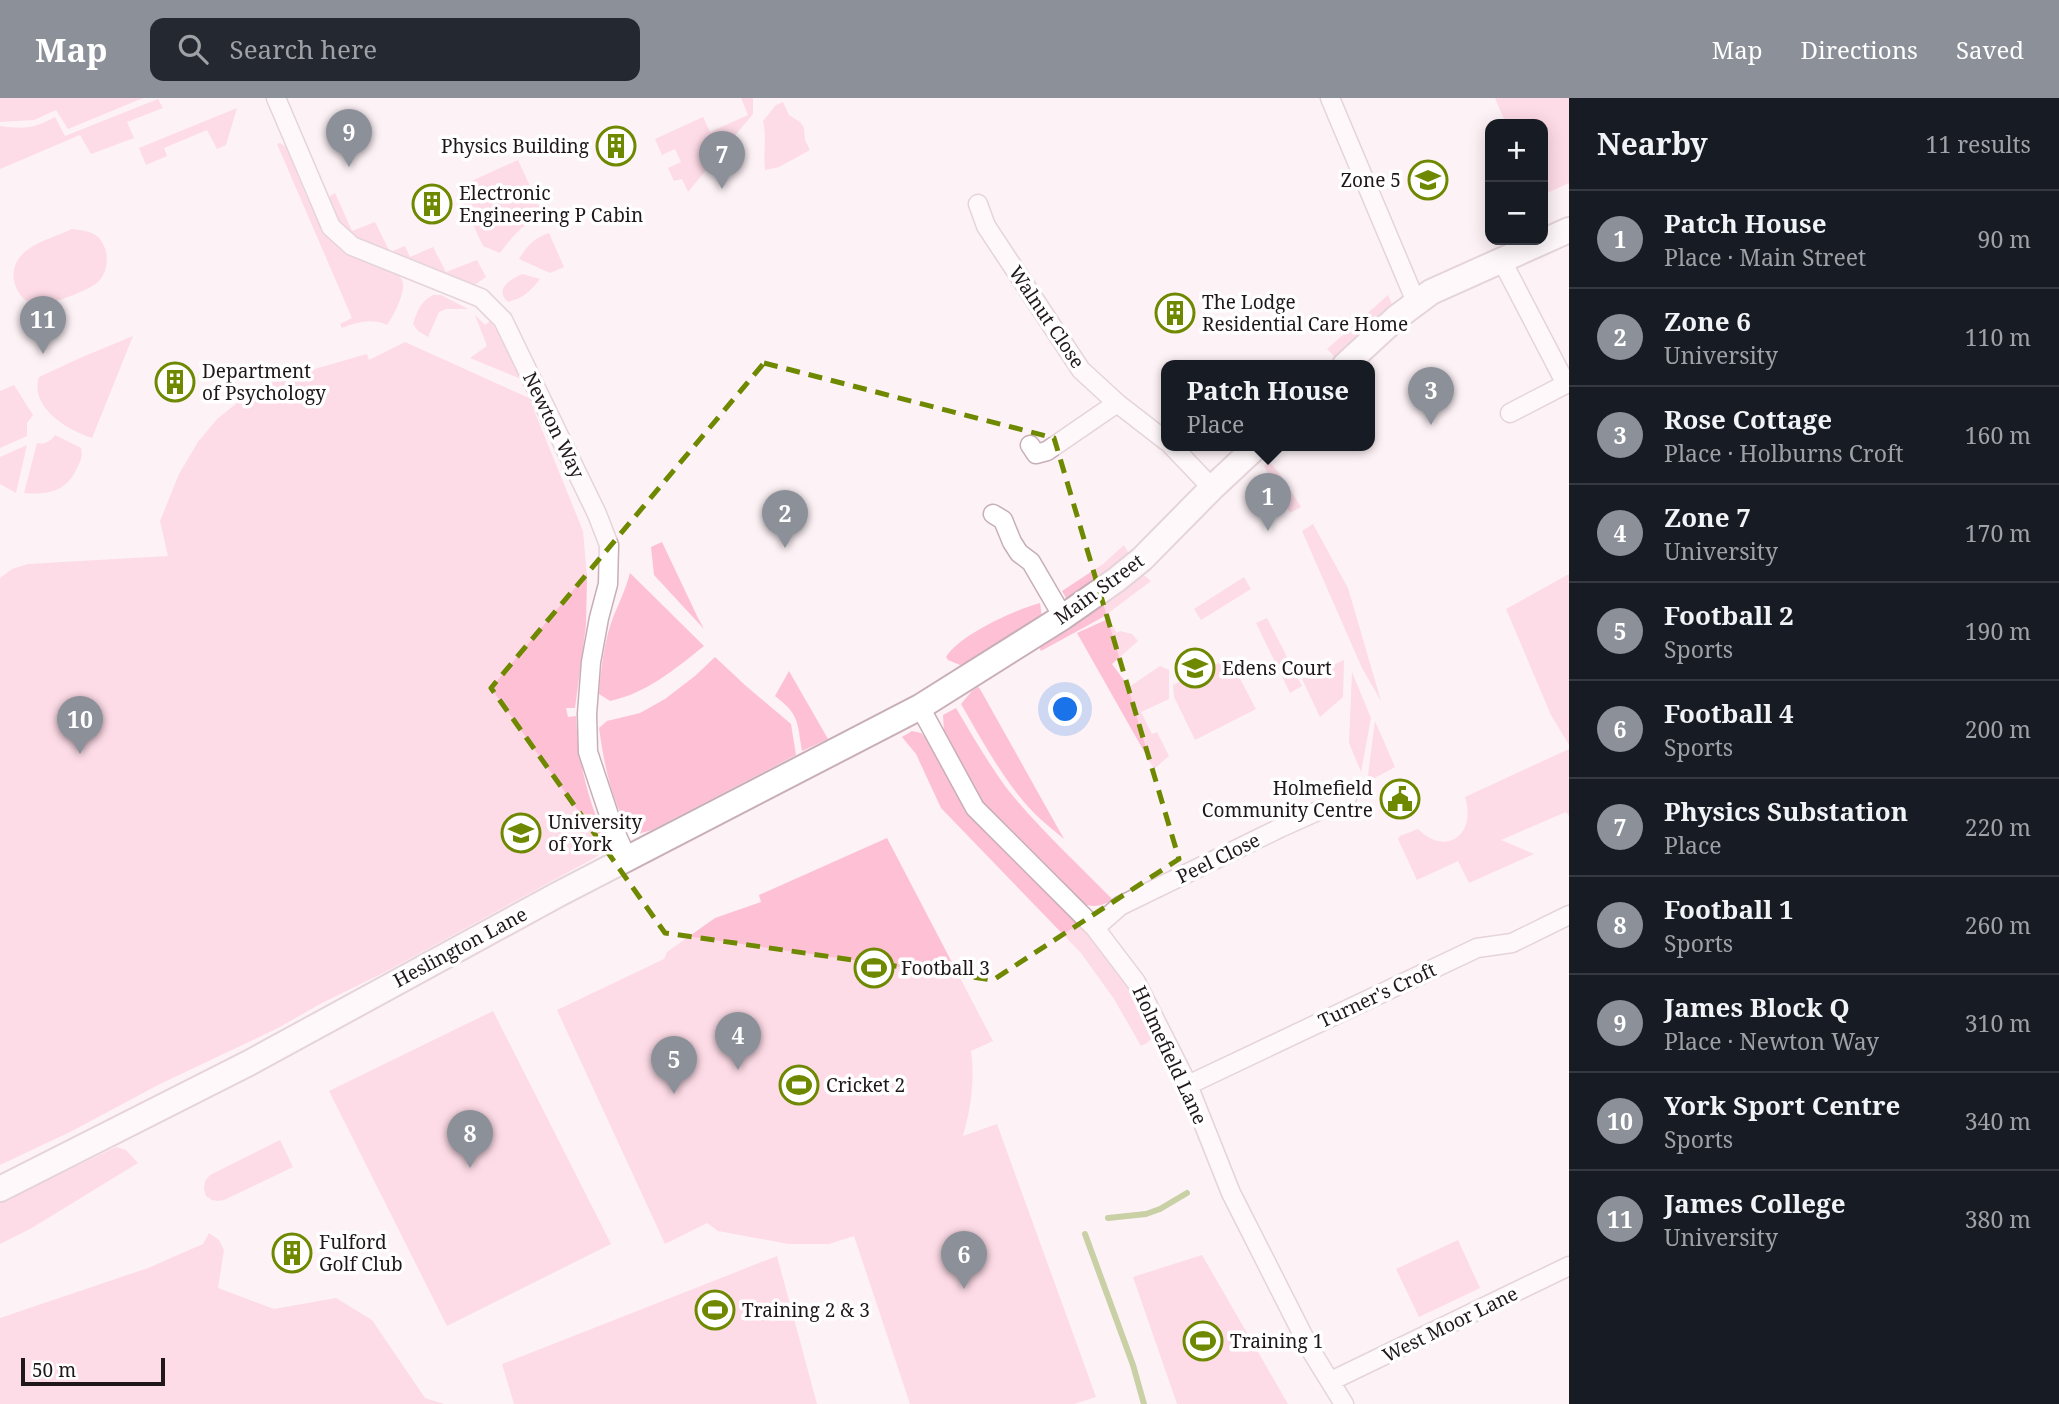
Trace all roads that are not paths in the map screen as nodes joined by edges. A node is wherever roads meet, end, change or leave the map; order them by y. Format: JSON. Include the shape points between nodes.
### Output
{"nodes":[{"id":1,"x":276,"y":98,"type":"edge"},
{"id":2,"x":1330,"y":98,"type":"edge"},
{"id":3,"x":978,"y":204,"type":"dead end"},
{"id":4,"x":1569,"y":230,"type":"edge"},
{"id":5,"x":1501,"y":259,"type":"junction"},
{"id":6,"x":1416,"y":302,"type":"junction"},
{"id":7,"x":1351,"y":360,"type":"edge"},
{"id":8,"x":1117,"y":403,"type":"junction"},
{"id":9,"x":1510,"y":413,"type":"dead end"},
{"id":10,"x":1161,"y":436,"type":"edge"},
{"id":11,"x":1030,"y":445,"type":"dead end"},
{"id":12,"x":1177,"y":451,"type":"edge"},
{"id":13,"x":1252,"y":451,"type":"edge"},
{"id":14,"x":1212,"y":488,"type":"junction"},
{"id":15,"x":993,"y":514,"type":"dead end"},
{"id":16,"x":1063,"y":617,"type":"junction"},
{"id":17,"x":920,"y":707,"type":"junction"},
{"id":18,"x":1347,"y":798,"type":"dead end"},
{"id":19,"x":627,"y":858,"type":"junction"},
{"id":20,"x":1569,"y":915,"type":"edge"},
{"id":21,"x":1095,"y":928,"type":"junction"},
{"id":22,"x":1188,"y":1085,"type":"junction"},
{"id":23,"x":0,"y":1189,"type":"edge"},
{"id":24,"x":1569,"y":1266,"type":"edge"},
{"id":25,"x":1331,"y":1381,"type":"junction"},
{"id":26,"x":1344,"y":1404,"type":"edge"}],
"edges":[{"from":1,"to":19,"type":"street","name":"Newton Way","via":[[331,227],[352,246],[481,298],[503,320],[597,514],[609,545],[608,584],[591,662],[588,752]]},
{"from":2,"to":6,"type":"street"},
{"from":3,"to":8,"type":"street","name":"Walnut Close","via":[[986,226],[1081,370]]},
{"from":4,"to":5,"type":"street"},
{"from":5,"to":6,"type":"street"},
{"from":5,"to":9,"type":"street","via":[[1566,384]]},
{"from":6,"to":7,"type":"street"},
{"from":8,"to":10,"type":"street","name":"Walnut Close"},
{"from":8,"to":11,"type":"street","via":[[1047,451],[1036,454]]},
{"from":12,"to":14,"type":"street"},
{"from":13,"to":14,"type":"street","name":"Main Street"},
{"from":14,"to":16,"type":"street","name":"Main Street","via":[[1142,559]]},
{"from":15,"to":16,"type":"street","via":[[1003,520],[1019,554],[1031,562]]},
{"from":16,"to":17,"type":"street","name":"Main Street"},
{"from":17,"to":19,"type":"street","name":"Heslington Lane"},
{"from":17,"to":21,"type":"street","name":"Holmefield Lane","via":[[975,808]]},
{"from":18,"to":21,"type":"street","name":"Peel Close","via":[[1120,906]]},
{"from":19,"to":23,"type":"street","name":"Heslington Lane","via":[[249,1063]]},
{"from":20,"to":22,"type":"street","name":"Turner's Croft","via":[[1512,943],[1477,948]]},
{"from":21,"to":22,"type":"street","name":"Holmefield Lane","via":[[1136,982]]},
{"from":22,"to":25,"type":"street","name":"Holmefield Lane","via":[[1230,1193]]},
{"from":24,"to":25,"type":"street","name":"West Moor Lane"},
{"from":25,"to":26,"type":"street","name":"Holmefield Lane"}]}
